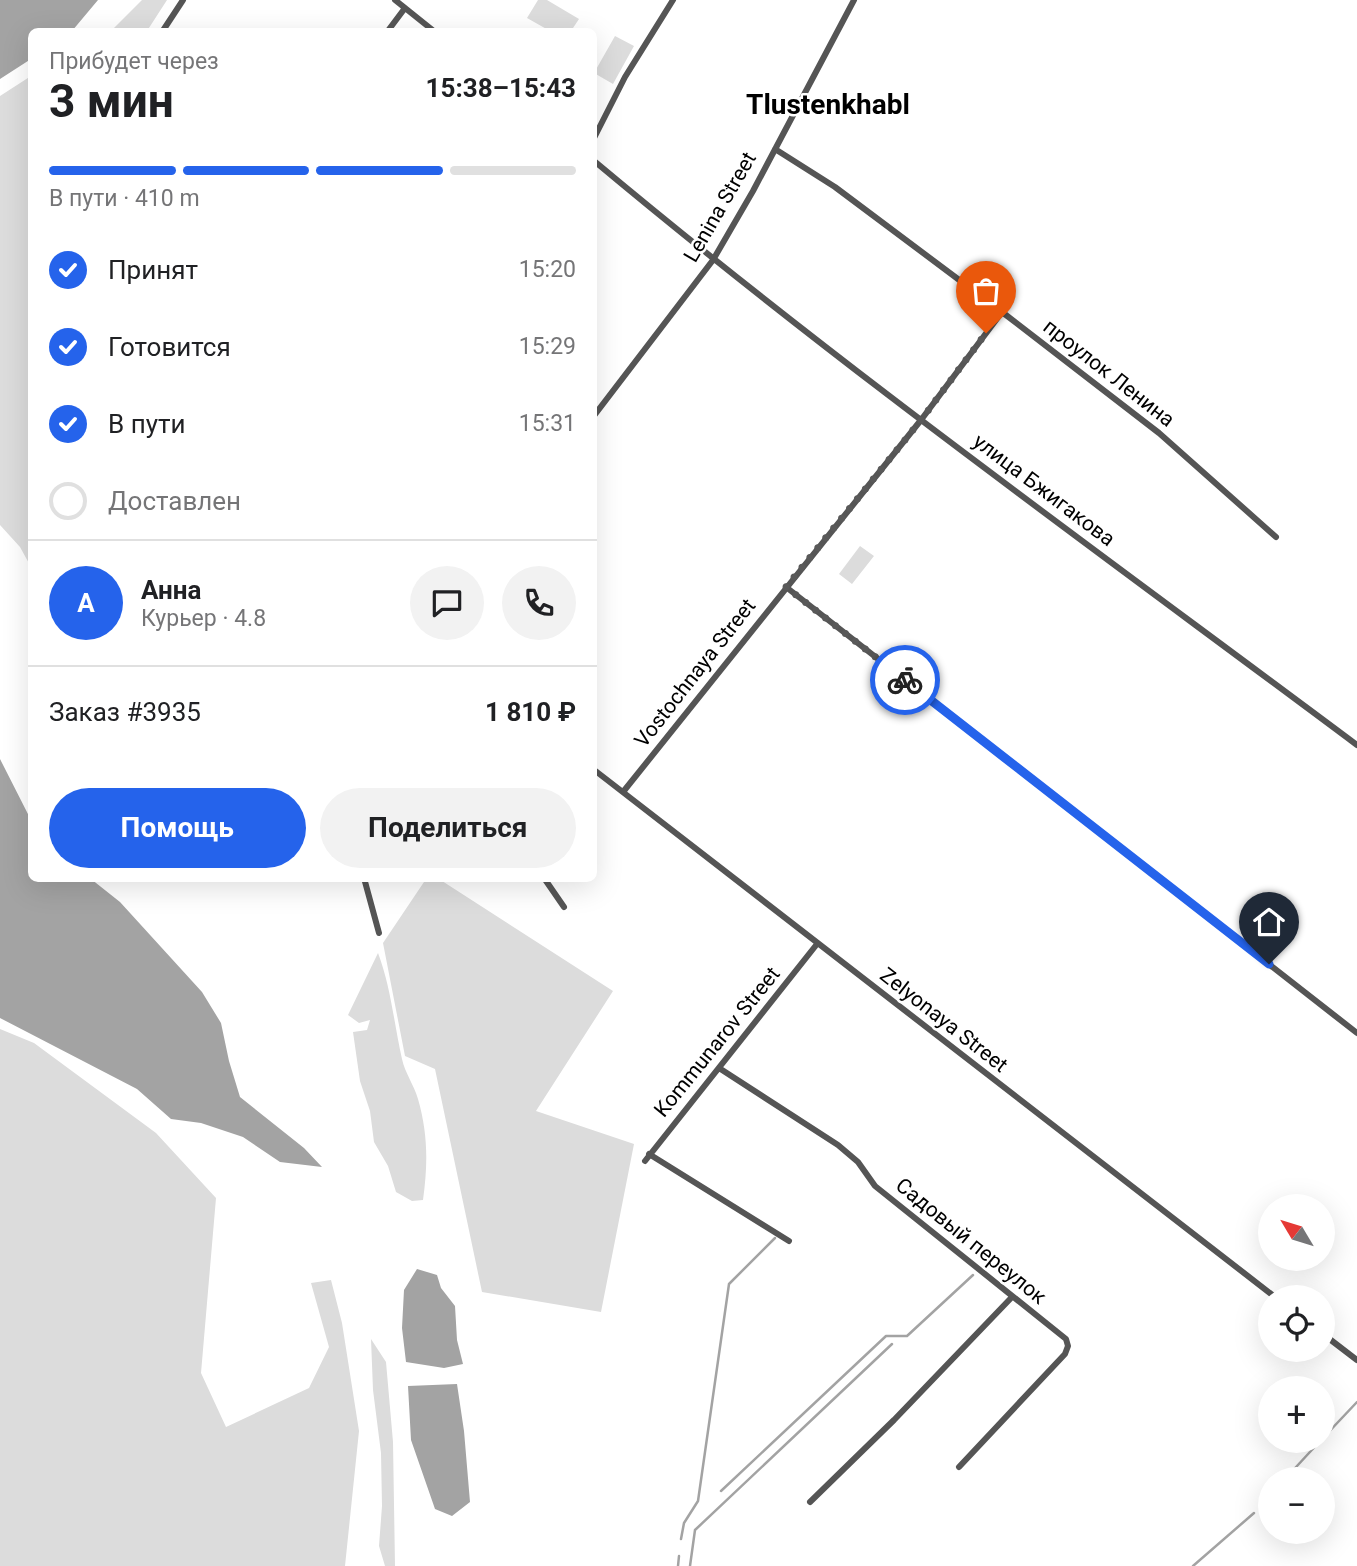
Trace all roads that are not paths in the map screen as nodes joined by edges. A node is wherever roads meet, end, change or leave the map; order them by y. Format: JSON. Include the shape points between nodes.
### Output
{"nodes":[{"id":1,"x":183,"y":0,"type":"edge"},
{"id":2,"x":395,"y":0,"type":"edge"},
{"id":3,"x":673,"y":0,"type":"edge"},
{"id":4,"x":854,"y":0,"type":"edge"},
{"id":5,"x":405,"y":8,"type":"junction"},
{"id":6,"x":165,"y":28,"type":"edge"},
{"id":7,"x":390,"y":28,"type":"edge"},
{"id":8,"x":430,"y":28,"type":"edge"},
{"id":9,"x":597,"y":133,"type":"edge"},
{"id":10,"x":775,"y":149,"type":"junction"},
{"id":11,"x":597,"y":163,"type":"edge"},
{"id":12,"x":713,"y":260,"type":"junction"},
{"id":13,"x":1002,"y":312,"type":"junction"},
{"id":14,"x":597,"y":412,"type":"edge"},
{"id":15,"x":921,"y":420,"type":"junction"},
{"id":16,"x":1276,"y":537,"type":"dead end"},
{"id":17,"x":786,"y":587,"type":"junction"},
{"id":18,"x":1357,"y":745,"type":"edge"},
{"id":19,"x":597,"y":772,"type":"edge"},
{"id":20,"x":623,"y":792,"type":"junction"},
{"id":21,"x":365,"y":882,"type":"edge"},
{"id":22,"x":547,"y":882,"type":"edge"},
{"id":23,"x":564,"y":907,"type":"dead end"},
{"id":24,"x":379,"y":933,"type":"dead end"},
{"id":25,"x":817,"y":944,"type":"junction"},
{"id":26,"x":1357,"y":1032,"type":"edge"},
{"id":27,"x":719,"y":1068,"type":"junction"},
{"id":28,"x":789,"y":1241,"type":"dead end"},
{"id":29,"x":1259,"y":1285,"type":"edge"},
{"id":30,"x":1012,"y":1297,"type":"junction"},
{"id":31,"x":1335,"y":1343,"type":"edge"},
{"id":32,"x":1357,"y":1360,"type":"edge"},
{"id":33,"x":959,"y":1467,"type":"dead end"},
{"id":34,"x":810,"y":1502,"type":"dead end"}],
"edges":[{"from":1,"to":6,"type":"street"},
{"from":2,"to":5,"type":"street"},
{"from":3,"to":9,"type":"street"},
{"from":4,"to":10,"type":"street","name":"Lenina Street"},
{"from":5,"to":7,"type":"street"},
{"from":5,"to":8,"type":"street"},
{"from":10,"to":12,"type":"street","name":"Lenina Street"},
{"from":10,"to":13,"type":"street","name":"проулок Ленина","via":[[835,187]]},
{"from":11,"to":12,"type":"street","name":"улица Бжигакова"},
{"from":12,"to":14,"type":"street","name":"Lenina Street"},
{"from":12,"to":15,"type":"street","name":"улица Бжигакова"},
{"from":13,"to":15,"type":"street","name":"Vostochnaya Street"},
{"from":13,"to":16,"type":"street","name":"проулок Ленина","via":[[1159,433]]},
{"from":15,"to":17,"type":"street","name":"Vostochnaya Street"},
{"from":15,"to":18,"type":"street","name":"улица Бжигакова"},
{"from":17,"to":20,"type":"street","name":"Vostochnaya Street"},
{"from":17,"to":26,"type":"street"},
{"from":19,"to":20,"type":"street","name":"Zelyonaya Street"},
{"from":20,"to":25,"type":"street","name":"Zelyonaya Street"},
{"from":21,"to":24,"type":"street"},
{"from":22,"to":23,"type":"street"},
{"from":25,"to":27,"type":"street","name":"Kommunarov Street"},
{"from":25,"to":29,"type":"street","name":"Zelyonaya Street"},
{"from":27,"to":28,"type":"street","name":"Kommunarov Street","via":[[647,1158]]},
{"from":27,"to":30,"type":"street","name":"Садовый переулок","via":[[838,1145],[875,1186]]},
{"from":30,"to":33,"type":"street","name":"Садовый переулок","via":[[1066,1339],[1068,1346]]},
{"from":30,"to":34,"type":"street"},
{"from":31,"to":32,"type":"street"}]}
